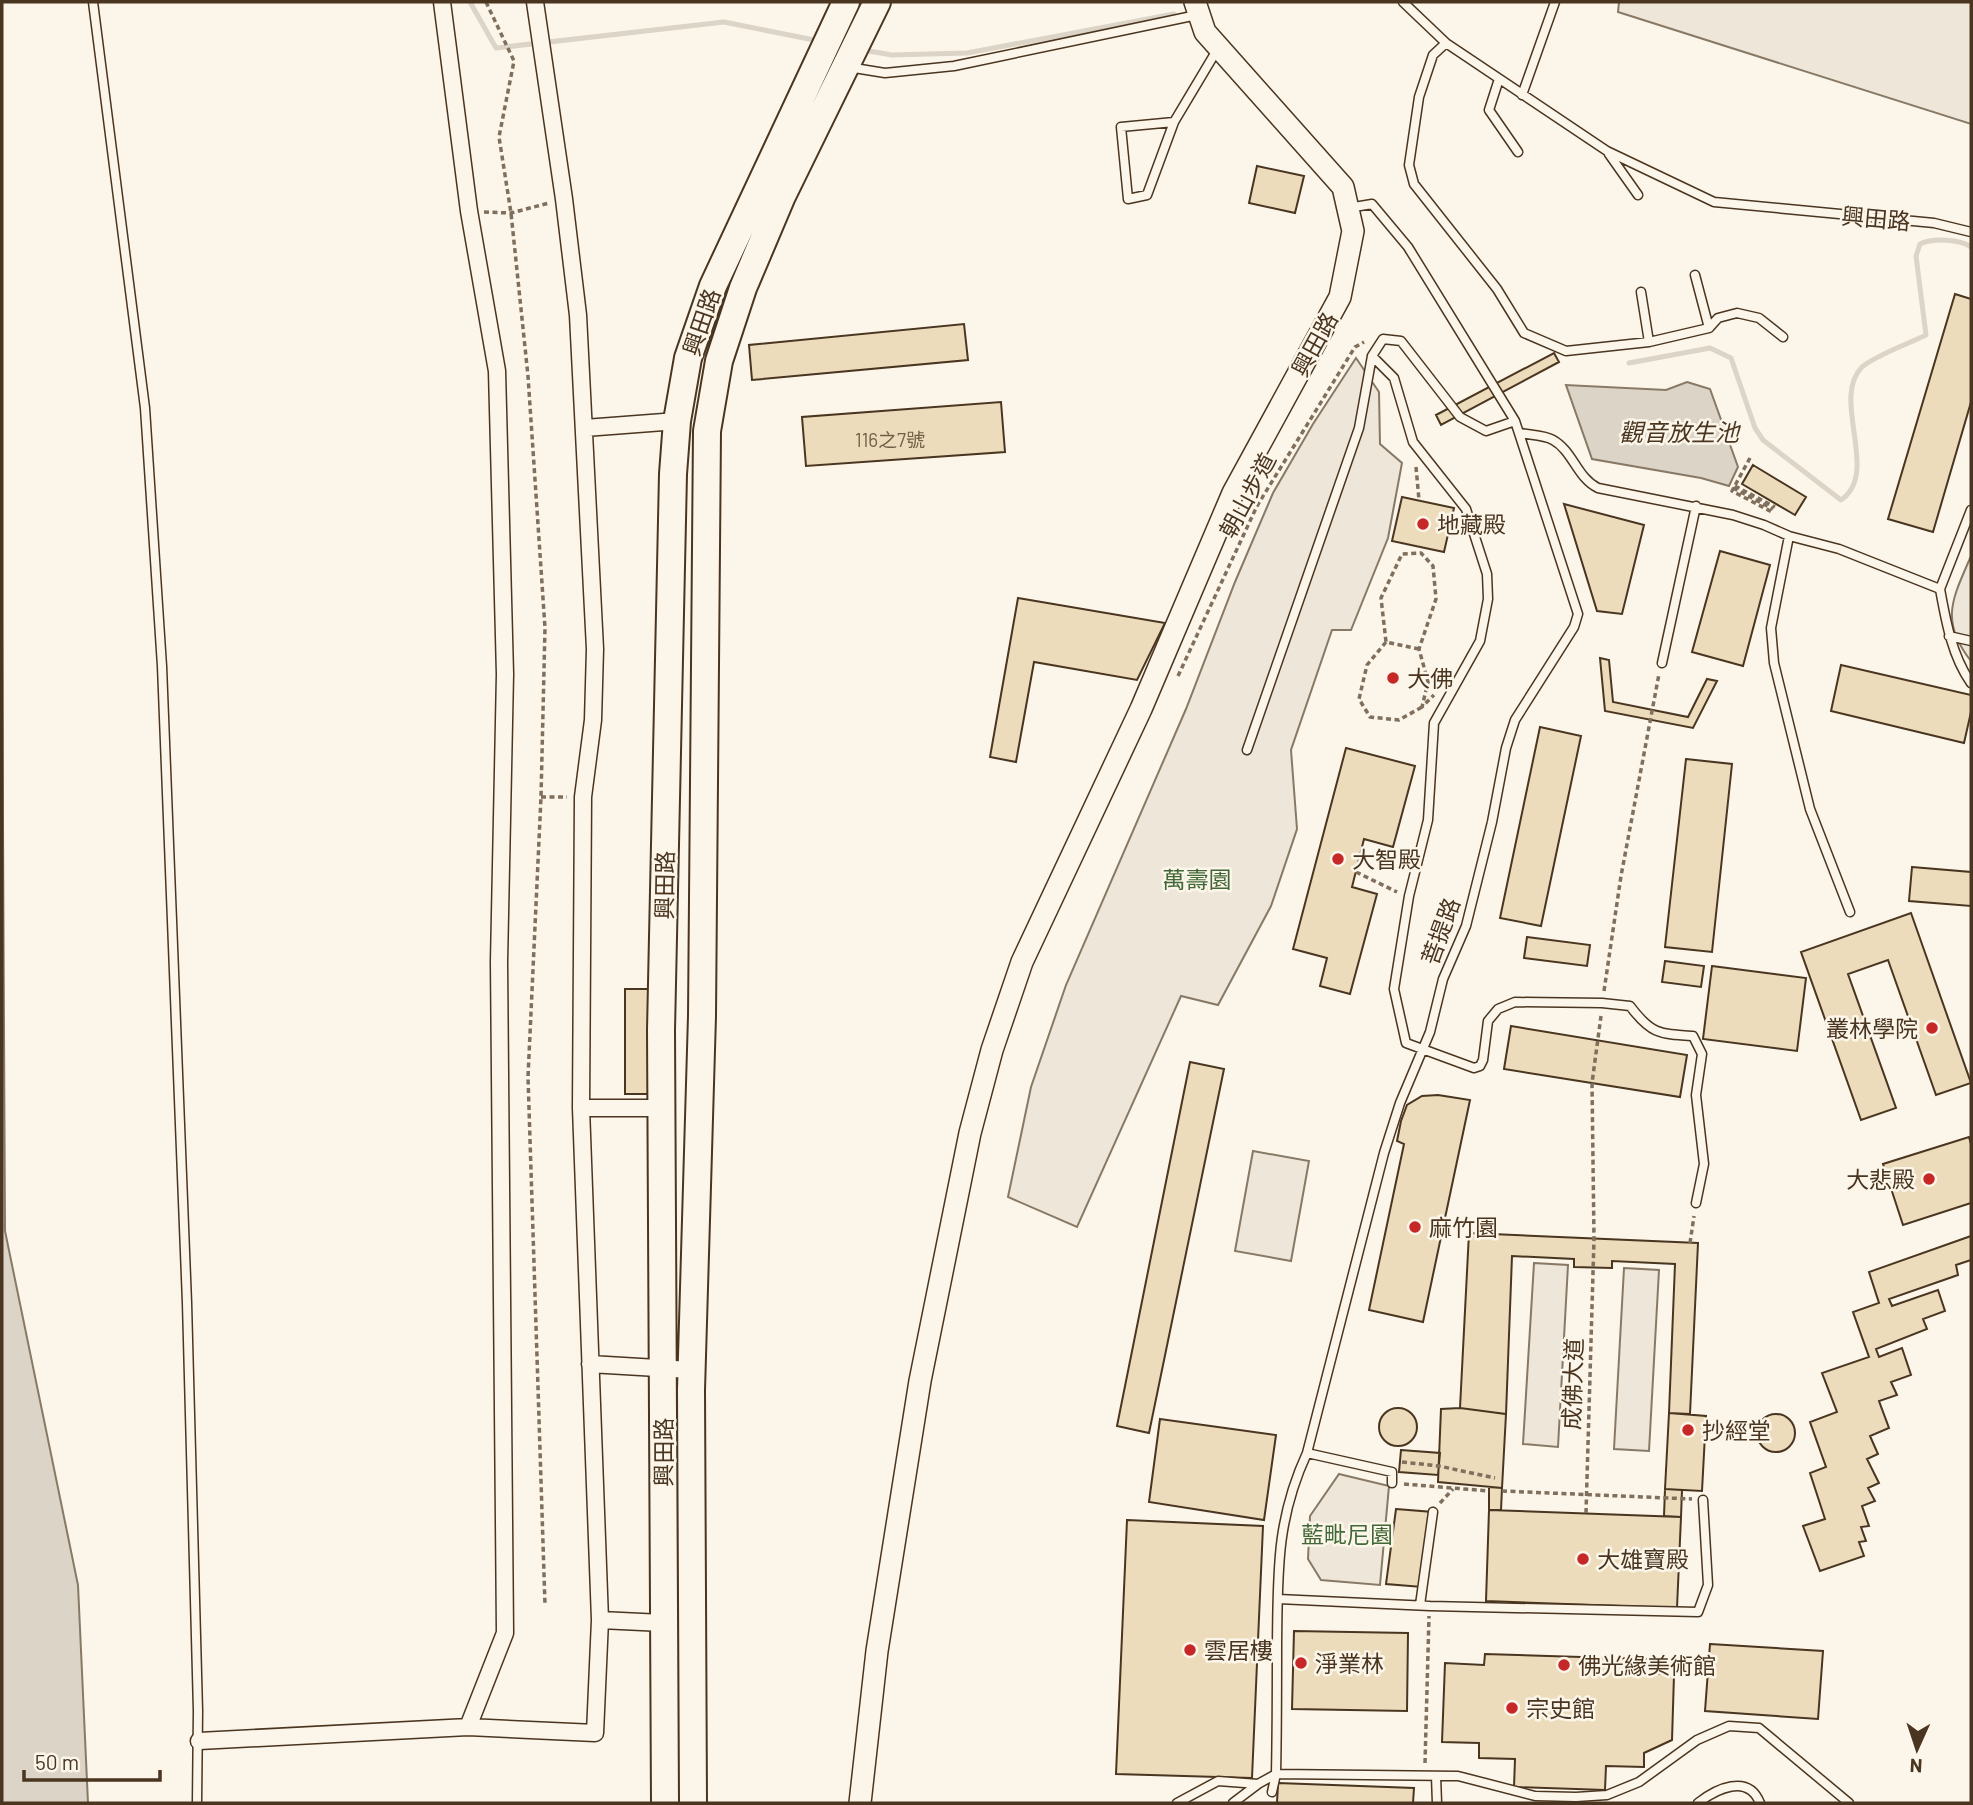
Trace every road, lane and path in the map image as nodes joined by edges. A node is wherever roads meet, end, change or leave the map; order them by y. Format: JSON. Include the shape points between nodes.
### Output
{"nodes":[{"id":1,"x":93,"y":2,"type":"edge"},
{"id":2,"x":442,"y":2,"type":"edge"},
{"id":3,"x":486,"y":2,"type":"edge"},
{"id":4,"x":535,"y":2,"type":"edge"},
{"id":5,"x":846,"y":2,"type":"edge"},
{"id":6,"x":877,"y":2,"type":"edge"},
{"id":7,"x":1403,"y":2,"type":"edge"},
{"id":8,"x":1555,"y":2,"type":"edge"},
{"id":9,"x":1197,"y":8,"type":"edge"},
{"id":10,"x":1446,"y":43,"type":"junction"},
{"id":11,"x":1218,"y":47,"type":"junction"},
{"id":12,"x":845,"y":66,"type":"junction"},
{"id":13,"x":1499,"y":79,"type":"junction"},
{"id":14,"x":1522,"y":95,"type":"junction"},
{"id":15,"x":1174,"y":122,"type":"junction"},
{"id":16,"x":1607,"y":151,"type":"junction"},
{"id":17,"x":1518,"y":152,"type":"dead end"},
{"id":18,"x":1638,"y":195,"type":"dead end"},
{"id":19,"x":564,"y":199,"type":"junction"},
{"id":20,"x":1348,"y":208,"type":"junction"},
{"id":21,"x":469,"y":211,"type":"junction"},
{"id":22,"x":511,"y":213,"type":"junction"},
{"id":23,"x":1971,"y":232,"type":"edge"},
{"id":24,"x":1695,"y":275,"type":"dead end"},
{"id":25,"x":1641,"y":292,"type":"dead end"},
{"id":26,"x":1709,"y":328,"type":"junction"},
{"id":27,"x":1783,"y":337,"type":"dead end"},
{"id":28,"x":1383,"y":340,"type":"junction"},
{"id":29,"x":1649,"y":342,"type":"junction"},
{"id":30,"x":1372,"y":356,"type":"junction"},
{"id":31,"x":677,"y":421,"type":"junction"},
{"id":32,"x":1515,"y":421,"type":"junction"},
{"id":33,"x":585,"y":428,"type":"junction"},
{"id":34,"x":1520,"y":433,"type":"junction"},
{"id":35,"x":1413,"y":442,"type":"junction"},
{"id":36,"x":1750,"y":458,"type":"dead end"},
{"id":37,"x":1746,"y":465,"type":"junction"},
{"id":38,"x":1752,"y":468,"type":"dead end"},
{"id":39,"x":1739,"y":478,"type":"junction"},
{"id":40,"x":1744,"y":481,"type":"dead end"},
{"id":41,"x":1419,"y":500,"type":"dead end"},
{"id":42,"x":1696,"y":506,"type":"junction"},
{"id":43,"x":1773,"y":509,"type":"dead end"},
{"id":44,"x":1971,"y":510,"type":"edge"},
{"id":45,"x":1789,"y":536,"type":"junction"},
{"id":46,"x":1940,"y":589,"type":"junction"},
{"id":47,"x":1949,"y":636,"type":"junction"},
{"id":48,"x":1971,"y":641,"type":"edge"},
{"id":49,"x":1386,"y":642,"type":"junction"},
{"id":50,"x":1419,"y":649,"type":"junction"},
{"id":51,"x":1662,"y":663,"type":"joint"},
{"id":52,"x":1173,"y":683,"type":"dead end"},
{"id":53,"x":1971,"y":683,"type":"edge"},
{"id":54,"x":1439,"y":689,"type":"dead end"},
{"id":55,"x":1422,"y":707,"type":"junction"},
{"id":56,"x":1247,"y":750,"type":"dead end"},
{"id":57,"x":541,"y":797,"type":"junction"},
{"id":58,"x":583,"y":797,"type":"junction"},
{"id":59,"x":664,"y":860,"type":"junction"},
{"id":60,"x":704,"y":860,"type":"junction"},
{"id":61,"x":1356,"y":872,"type":"dead end"},
{"id":62,"x":1409,"y":897,"type":"junction"},
{"id":63,"x":1850,"y":912,"type":"dead end"},
{"id":64,"x":1602,"y":1003,"type":"junction"},
{"id":65,"x":1423,"y":1048,"type":"junction"},
{"id":66,"x":581,"y":1108,"type":"junction"},
{"id":67,"x":661,"y":1108,"type":"junction"},
{"id":68,"x":698,"y":1146,"type":"junction"},
{"id":69,"x":662,"y":1148,"type":"junction"},
{"id":70,"x":1696,"y":1203,"type":"joint"},
{"id":71,"x":1690,"y":1243,"type":"dead end"},
{"id":72,"x":590,"y":1364,"type":"junction"},
{"id":73,"x":663,"y":1368,"type":"junction"},
{"id":74,"x":691,"y":1370,"type":"junction"},
{"id":75,"x":1307,"y":1453,"type":"junction"},
{"id":76,"x":1400,"y":1462,"type":"dead end"},
{"id":77,"x":1495,"y":1478,"type":"dead end"},
{"id":78,"x":1392,"y":1482,"type":"joint"},
{"id":79,"x":1453,"y":1489,"type":"junction"},
{"id":80,"x":1489,"y":1491,"type":"dead end"},
{"id":81,"x":1502,"y":1491,"type":"dead end"},
{"id":82,"x":1586,"y":1494,"type":"junction"},
{"id":83,"x":1703,"y":1500,"type":"joint"},
{"id":84,"x":1433,"y":1512,"type":"joint"},
{"id":85,"x":1586,"y":1513,"type":"dead end"},
{"id":86,"x":1278,"y":1600,"type":"junction"},
{"id":87,"x":545,"y":1605,"type":"dead end"},
{"id":88,"x":1425,"y":1606,"type":"junction"},
{"id":89,"x":600,"y":1620,"type":"junction"},
{"id":90,"x":663,"y":1623,"type":"junction"},
{"id":91,"x":468,"y":1727,"type":"junction"},
{"id":92,"x":199,"y":1741,"type":"junction"},
{"id":93,"x":1276,"y":1774,"type":"junction"},
{"id":94,"x":1424,"y":1775,"type":"junction"},
{"id":95,"x":1436,"y":1776,"type":"junction"},
{"id":96,"x":1258,"y":1784,"type":"junction"},
{"id":97,"x":1272,"y":1791,"type":"dead end"},
{"id":98,"x":197,"y":1803,"type":"edge"},
{"id":99,"x":665,"y":1803,"type":"edge"},
{"id":100,"x":693,"y":1803,"type":"edge"},
{"id":101,"x":860,"y":1803,"type":"edge"},
{"id":102,"x":1177,"y":1803,"type":"edge"},
{"id":103,"x":1233,"y":1803,"type":"edge"},
{"id":104,"x":1437,"y":1803,"type":"edge"},
{"id":105,"x":1698,"y":1803,"type":"edge"},
{"id":106,"x":1760,"y":1803,"type":"edge"},
{"id":107,"x":1849,"y":1803,"type":"edge"}],
"edges":[{"from":1,"to":92,"type":"lane","via":[[145,408],[162,666]]},
{"from":2,"to":21,"type":"street"},
{"from":3,"to":22,"type":"path","via":[[514,61],[499,137]]},
{"from":4,"to":19,"type":"street"},
{"from":5,"to":31,"type":"main road","name":"興田路","via":[[713,285],[688,358]]},
{"from":6,"to":12,"type":"main road","name":"興田路"},
{"from":7,"to":10,"type":"lane","name":"興田路"},
{"from":8,"to":14,"type":"lane"},
{"from":9,"to":11,"type":"street","name":"興田路","via":[[1205,32]]},
{"from":9,"to":12,"type":"lane","via":[[954,66],[885,73]]},
{"from":10,"to":13,"type":"lane","name":"興田路"},
{"from":10,"to":29,"type":"lane","via":[[1433,55],[1419,97],[1409,165],[1426,202],[1497,289],[1524,333],[1566,351]]},
{"from":11,"to":15,"type":"lane"},
{"from":11,"to":20,"type":"street","name":"興田路","via":[[1343,187]]},
{"from":12,"to":60,"type":"main road","name":"興田路","via":[[743,288],[717,372],[707,431]]},
{"from":13,"to":14,"type":"lane","name":"興田路"},
{"from":13,"to":17,"type":"lane","via":[[1489,110]]},
{"from":14,"to":16,"type":"lane","name":"興田路"},
{"from":15,"to":15,"type":"lane","via":[[1121,127],[1128,199],[1147,195]]},
{"from":16,"to":18,"type":"lane"},
{"from":16,"to":23,"type":"lane","name":"興田路","via":[[1714,202],[1934,223]]},
{"from":19,"to":22,"type":"path"},
{"from":19,"to":33,"type":"street"},
{"from":20,"to":32,"type":"lane","name":"菩提路","via":[[1372,204],[1408,247]]},
{"from":20,"to":101,"type":"street","name":"興田路","via":[[1353,231],[1340,297],[1233,493],[1141,709],[1022,962],[992,1050],[970,1133],[920,1381],[877,1651]]},
{"from":21,"to":22,"type":"path"},
{"from":21,"to":91,"type":"street","via":[[497,371],[505,674],[499,962],[505,1633]]},
{"from":22,"to":57,"type":"path","via":[[528,376],[545,628]]},
{"from":24,"to":26,"type":"lane"},
{"from":25,"to":29,"type":"lane"},
{"from":26,"to":27,"type":"lane","via":[[1718,318],[1737,313],[1759,318]]},
{"from":26,"to":29,"type":"lane"},
{"from":28,"to":30,"type":"lane"},
{"from":28,"to":32,"type":"lane","via":[[1401,341],[1460,417],[1486,431]]},
{"from":28,"to":52,"type":"path","name":"朝山步道","via":[[1354,347],[1257,506]]},
{"from":30,"to":35,"type":"lane","via":[[1394,378]]},
{"from":30,"to":56,"type":"lane","via":[[1359,428]]},
{"from":31,"to":33,"type":"street"},
{"from":31,"to":59,"type":"main road","name":"興田路"},
{"from":32,"to":34,"type":"lane","name":"菩提路"},
{"from":33,"to":58,"type":"street","via":[[594,649],[593,720]]},
{"from":34,"to":42,"type":"lane","via":[[1552,439],[1570,455],[1589,484],[1598,488]]},
{"from":34,"to":65,"type":"lane","name":"菩提路","via":[[1578,614],[1515,720],[1466,926],[1443,979]]},
{"from":35,"to":41,"type":"path"},
{"from":35,"to":62,"type":"lane","via":[[1466,509],[1487,574],[1488,599],[1480,641],[1434,723],[1428,820]]},
{"from":36,"to":37,"type":"path"},
{"from":37,"to":38,"type":"path"},
{"from":37,"to":39,"type":"path"},
{"from":39,"to":40,"type":"path"},
{"from":39,"to":43,"type":"path","via":[[1732,491]]},
{"from":42,"to":45,"type":"lane"},
{"from":42,"to":51,"type":"lane"},
{"from":44,"to":46,"type":"lane"},
{"from":45,"to":46,"type":"lane","via":[[1839,549]]},
{"from":45,"to":63,"type":"lane","via":[[1770,628],[1774,663],[1810,809]]},
{"from":46,"to":47,"type":"lane"},
{"from":47,"to":48,"type":"lane"},
{"from":47,"to":53,"type":"lane"},
{"from":49,"to":50,"type":"path"},
{"from":49,"to":50,"type":"path","via":[[1381,598],[1402,554],[1422,553],[1433,566],[1436,599]]},
{"from":49,"to":55,"type":"path","via":[[1367,665],[1359,699],[1370,717],[1399,720]]},
{"from":50,"to":55,"type":"path","via":[[1428,682]]},
{"from":51,"to":64,"type":"path","name":"成佛大道"},
{"from":54,"to":55,"type":"path"},
{"from":57,"to":58,"type":"path"},
{"from":57,"to":87,"type":"path","via":[[528,1077]]},
{"from":58,"to":66,"type":"street"},
{"from":59,"to":60,"type":"main road"},
{"from":59,"to":67,"type":"main road","name":"興田路"},
{"from":60,"to":68,"type":"main road","name":"興田路"},
{"from":61,"to":62,"type":"path"},
{"from":62,"to":65,"type":"lane","via":[[1394,989],[1406,1043]]},
{"from":64,"to":65,"type":"lane","via":[[1515,1002],[1498,1009],[1488,1021],[1483,1060],[1474,1068]]},
{"from":64,"to":70,"type":"lane","via":[[1630,1006],[1643,1024],[1665,1034],[1693,1036],[1702,1055],[1696,1094],[1704,1164]]},
{"from":64,"to":82,"type":"path","name":"成佛大道","via":[[1592,1083],[1593,1274]]},
{"from":65,"to":75,"type":"lane","name":"菩提路","via":[[1384,1153]]},
{"from":66,"to":67,"type":"street"},
{"from":66,"to":72,"type":"street"},
{"from":67,"to":69,"type":"main road","name":"興田路"},
{"from":68,"to":69,"type":"main road"},
{"from":68,"to":74,"type":"main road","name":"興田路"},
{"from":69,"to":73,"type":"main road","name":"興田路"},
{"from":70,"to":71,"type":"path"},
{"from":72,"to":73,"type":"street"},
{"from":72,"to":89,"type":"street"},
{"from":73,"to":74,"type":"street"},
{"from":73,"to":90,"type":"main road","name":"興田路"},
{"from":74,"to":100,"type":"main road","name":"興田路"},
{"from":75,"to":78,"type":"lane","via":[[1392,1472]]},
{"from":75,"to":86,"type":"lane","name":"菩提路","via":[[1285,1511]]},
{"from":76,"to":77,"type":"path"},
{"from":78,"to":79,"type":"path"},
{"from":79,"to":80,"type":"path"},
{"from":79,"to":84,"type":"path"},
{"from":81,"to":82,"type":"path"},
{"from":82,"to":83,"type":"path"},
{"from":82,"to":85,"type":"path","name":"成佛大道"},
{"from":83,"to":88,"type":"lane","via":[[1708,1585],[1698,1612]]},
{"from":84,"to":88,"type":"lane"},
{"from":86,"to":88,"type":"lane"},
{"from":86,"to":93,"type":"lane","name":"菩提路"},
{"from":88,"to":94,"type":"path"},
{"from":89,"to":90,"type":"street"},
{"from":89,"to":91,"type":"street","via":[[595,1733]]},
{"from":90,"to":99,"type":"main road","name":"興田路"},
{"from":91,"to":92,"type":"street"},
{"from":92,"to":98,"type":"lane"},
{"from":93,"to":94,"type":"lane"},
{"from":93,"to":96,"type":"lane"},
{"from":93,"to":97,"type":"lane","name":"菩提路"},
{"from":94,"to":95,"type":"lane"},
{"from":95,"to":104,"type":"lane"},
{"from":95,"to":107,"type":"lane","via":[[1458,1776],[1535,1796],[1607,1795],[1639,1782],[1697,1740],[1729,1726],[1759,1728]]},
{"from":96,"to":102,"type":"lane","via":[[1218,1781]]},
{"from":96,"to":103,"type":"lane"},
{"from":105,"to":106,"type":"lane","via":[[1734,1785],[1749,1789]]}]}
